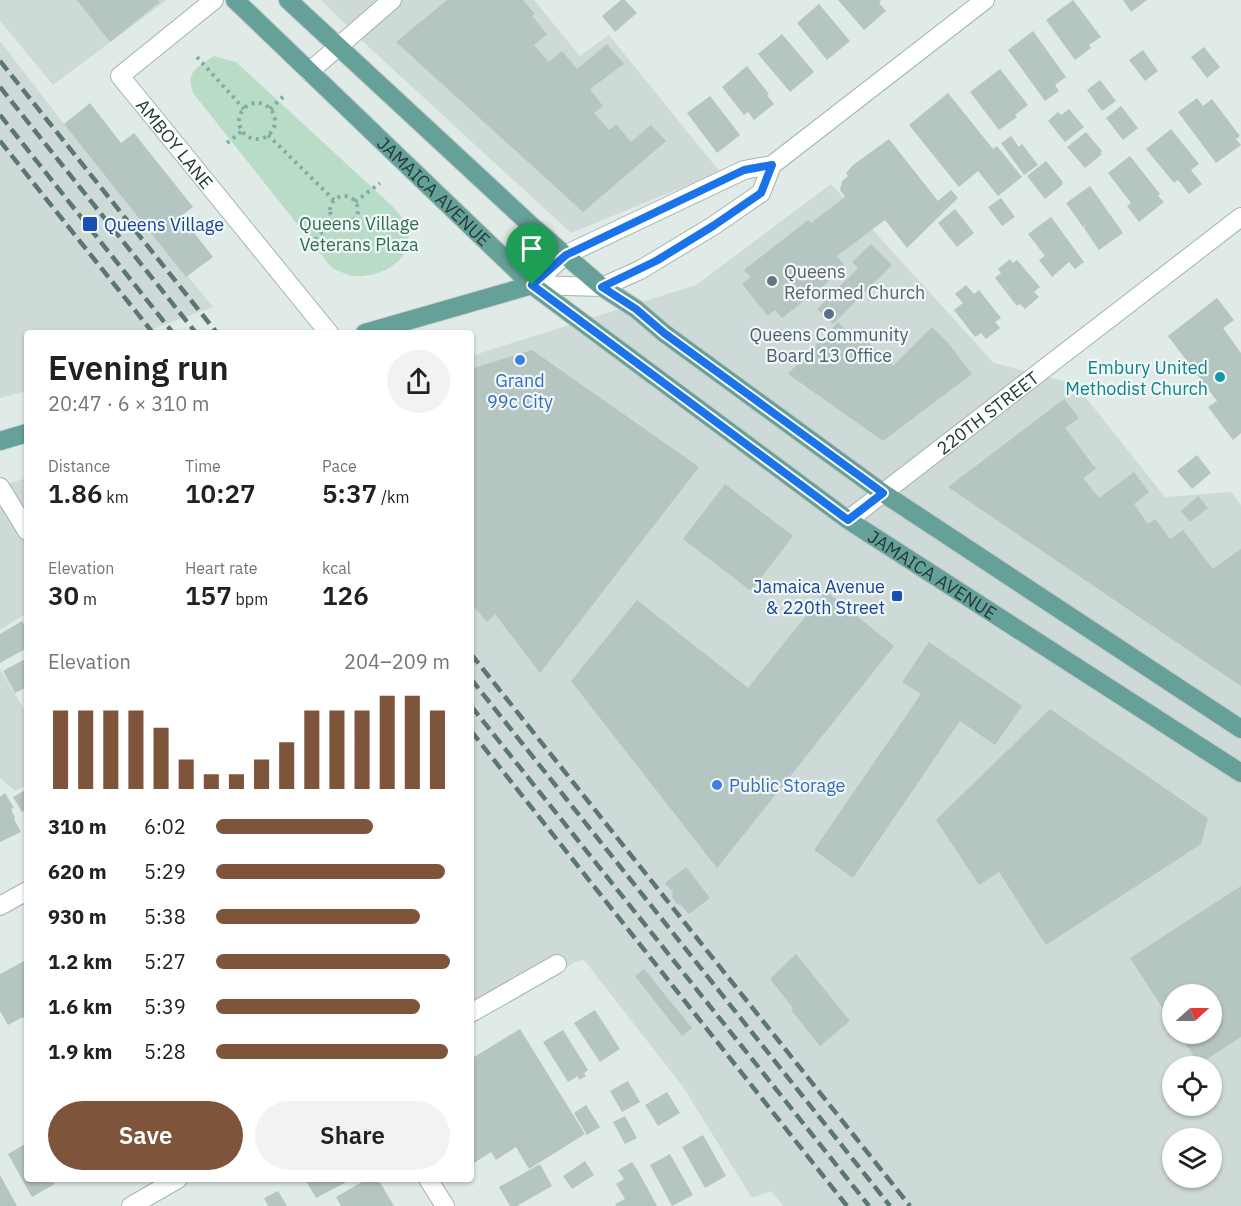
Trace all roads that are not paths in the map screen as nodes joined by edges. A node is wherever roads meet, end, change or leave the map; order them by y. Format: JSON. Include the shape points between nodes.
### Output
{"nodes":[{"id":1,"x":214,"y":0,"type":"edge"},
{"id":2,"x":235,"y":0,"type":"edge"},
{"id":3,"x":288,"y":0,"type":"edge"},
{"id":4,"x":392,"y":0,"type":"edge"},
{"id":5,"x":985,"y":0,"type":"edge"},
{"id":6,"x":338,"y":46,"type":"junction"},
{"id":7,"x":309,"y":72,"type":"junction"},
{"id":8,"x":772,"y":165,"type":"junction"},
{"id":9,"x":1241,"y":217,"type":"edge"},
{"id":10,"x":566,"y":255,"type":"junction"},
{"id":11,"x":532,"y":285,"type":"junction"},
{"id":12,"x":602,"y":287,"type":"junction"},
{"id":13,"x":327,"y":330,"type":"edge"},
{"id":14,"x":375,"y":330,"type":"edge"},
{"id":15,"x":24,"y":434,"type":"edge"},
{"id":16,"x":0,"y":441,"type":"edge"},
{"id":17,"x":0,"y":487,"type":"edge"},
{"id":18,"x":883,"y":493,"type":"junction"},
{"id":19,"x":848,"y":520,"type":"junction"},
{"id":20,"x":24,"y":526,"type":"edge"},
{"id":21,"x":1241,"y":729,"type":"edge"},
{"id":22,"x":1241,"y":773,"type":"edge"},
{"id":23,"x":24,"y":893,"type":"edge"},
{"id":24,"x":0,"y":906,"type":"edge"},
{"id":25,"x":557,"y":964,"type":"dead end"},
{"id":26,"x":474,"y":1011,"type":"edge"},
{"id":27,"x":173,"y":1182,"type":"edge"},
{"id":28,"x":430,"y":1182,"type":"edge"},
{"id":29,"x":131,"y":1206,"type":"edge"},
{"id":30,"x":445,"y":1206,"type":"edge"}],
"edges":[{"from":1,"to":13,"type":"street","name":"AMBOY LANE","via":[[120,76]]},
{"from":2,"to":7,"type":"main road","name":"JAMAICA AVENUE"},
{"from":3,"to":6,"type":"main road"},
{"from":4,"to":6,"type":"street"},
{"from":5,"to":8,"type":"street"},
{"from":6,"to":7,"type":"street"},
{"from":6,"to":10,"type":"main road"},
{"from":7,"to":11,"type":"main road","name":"JAMAICA AVENUE"},
{"from":8,"to":10,"type":"street","via":[[744,170]]},
{"from":8,"to":12,"type":"street","via":[[761,193],[656,261]]},
{"from":9,"to":18,"type":"street","name":"220TH STREET"},
{"from":10,"to":11,"type":"street"},
{"from":10,"to":12,"type":"main road"},
{"from":11,"to":12,"type":"street"},
{"from":11,"to":14,"type":"main road"},
{"from":11,"to":19,"type":"main road","name":"JAMAICA AVENUE"},
{"from":12,"to":18,"type":"main road"},
{"from":15,"to":16,"type":"main road"},
{"from":17,"to":20,"type":"street"},
{"from":18,"to":19,"type":"street","name":"220TH STREET"},
{"from":18,"to":21,"type":"main road"},
{"from":19,"to":22,"type":"main road","name":"JAMAICA AVENUE"},
{"from":23,"to":24,"type":"street"},
{"from":25,"to":26,"type":"street"},
{"from":27,"to":29,"type":"street"},
{"from":28,"to":30,"type":"street"}]}
